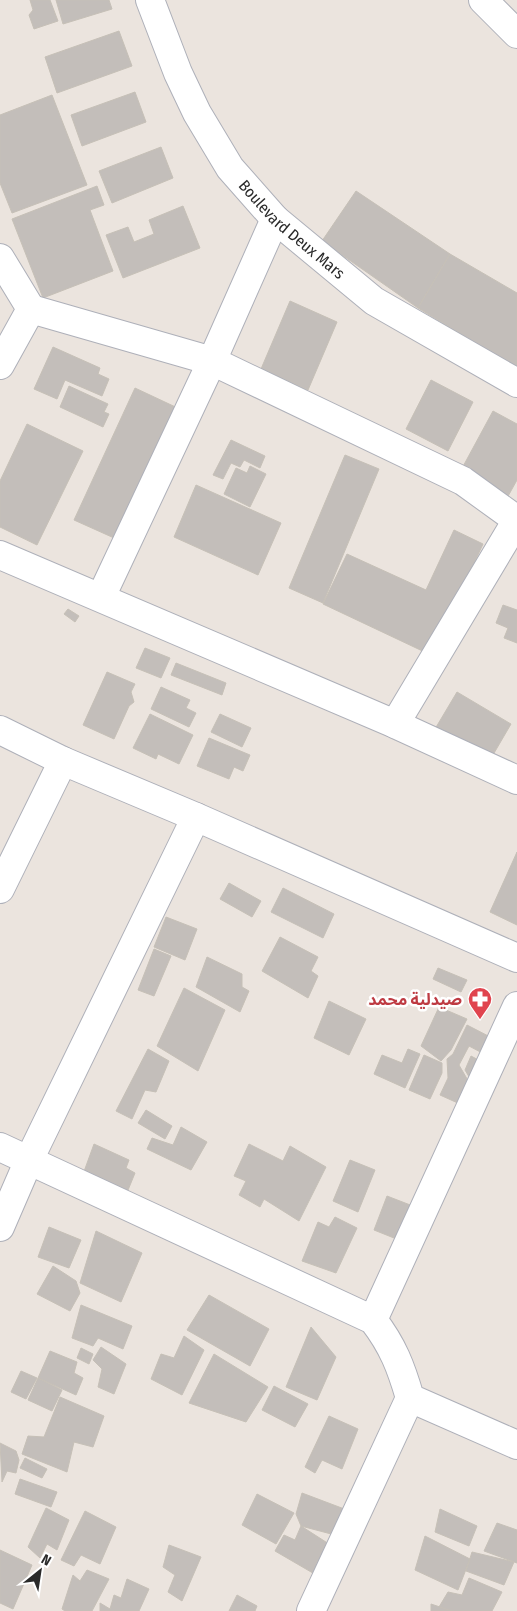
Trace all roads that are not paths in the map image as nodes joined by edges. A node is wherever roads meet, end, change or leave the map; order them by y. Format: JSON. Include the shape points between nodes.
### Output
{"nodes":[{"id":1,"x":150,"y":0,"type":"edge"},
{"id":2,"x":482,"y":0,"type":"edge"},
{"id":3,"x":515,"y":27,"type":"edge"},
{"id":4,"x":275,"y":220,"type":"junction"},
{"id":5,"x":0,"y":258,"type":"edge"},
{"id":6,"x":31,"y":309,"type":"junction"},
{"id":7,"x":212,"y":361,"type":"junction"},
{"id":8,"x":0,"y":365,"type":"edge"},
{"id":9,"x":517,"y":383,"type":"edge"},
{"id":10,"x":517,"y":520,"type":"edge"},
{"id":11,"x":0,"y":555,"type":"edge"},
{"id":12,"x":101,"y":597,"type":"junction"},
{"id":13,"x":395,"y":724,"type":"junction"},
{"id":14,"x":0,"y":730,"type":"edge"},
{"id":15,"x":63,"y":761,"type":"junction"},
{"id":16,"x":517,"y":780,"type":"edge"},
{"id":17,"x":196,"y":817,"type":"junction"},
{"id":18,"x":0,"y":889,"type":"edge"},
{"id":19,"x":517,"y":958,"type":"edge"},
{"id":20,"x":517,"y":1006,"type":"edge"},
{"id":21,"x":0,"y":1147,"type":"edge"},
{"id":22,"x":29,"y":1160,"type":"junction"},
{"id":23,"x":0,"y":1227,"type":"edge"},
{"id":24,"x":373,"y":1320,"type":"junction"},
{"id":25,"x":410,"y":1398,"type":"junction"},
{"id":26,"x":517,"y":1445,"type":"edge"},
{"id":27,"x":312,"y":1611,"type":"edge"}],
"edges":[{"from":1,"to":4,"type":"street","name":"Boulevard Deux Mars","via":[[197,113],[230,168]]},
{"from":2,"to":3,"type":"street"},
{"from":4,"to":7,"type":"street"},
{"from":4,"to":9,"type":"street","name":"Boulevard Deux Mars","via":[[374,301]]},
{"from":5,"to":6,"type":"street"},
{"from":6,"to":7,"type":"street"},
{"from":6,"to":8,"type":"street"},
{"from":7,"to":10,"type":"street","via":[[463,481]]},
{"from":7,"to":12,"type":"street"},
{"from":10,"to":13,"type":"street"},
{"from":11,"to":12,"type":"street"},
{"from":12,"to":13,"type":"street"},
{"from":13,"to":16,"type":"street"},
{"from":14,"to":15,"type":"street"},
{"from":15,"to":17,"type":"street"},
{"from":15,"to":18,"type":"street"},
{"from":17,"to":19,"type":"street"},
{"from":17,"to":22,"type":"street"},
{"from":20,"to":24,"type":"street"},
{"from":21,"to":22,"type":"street"},
{"from":22,"to":23,"type":"street"},
{"from":22,"to":24,"type":"street"},
{"from":24,"to":25,"type":"street","via":[[389,1341]]},
{"from":25,"to":26,"type":"street"},
{"from":25,"to":27,"type":"street"}]}
